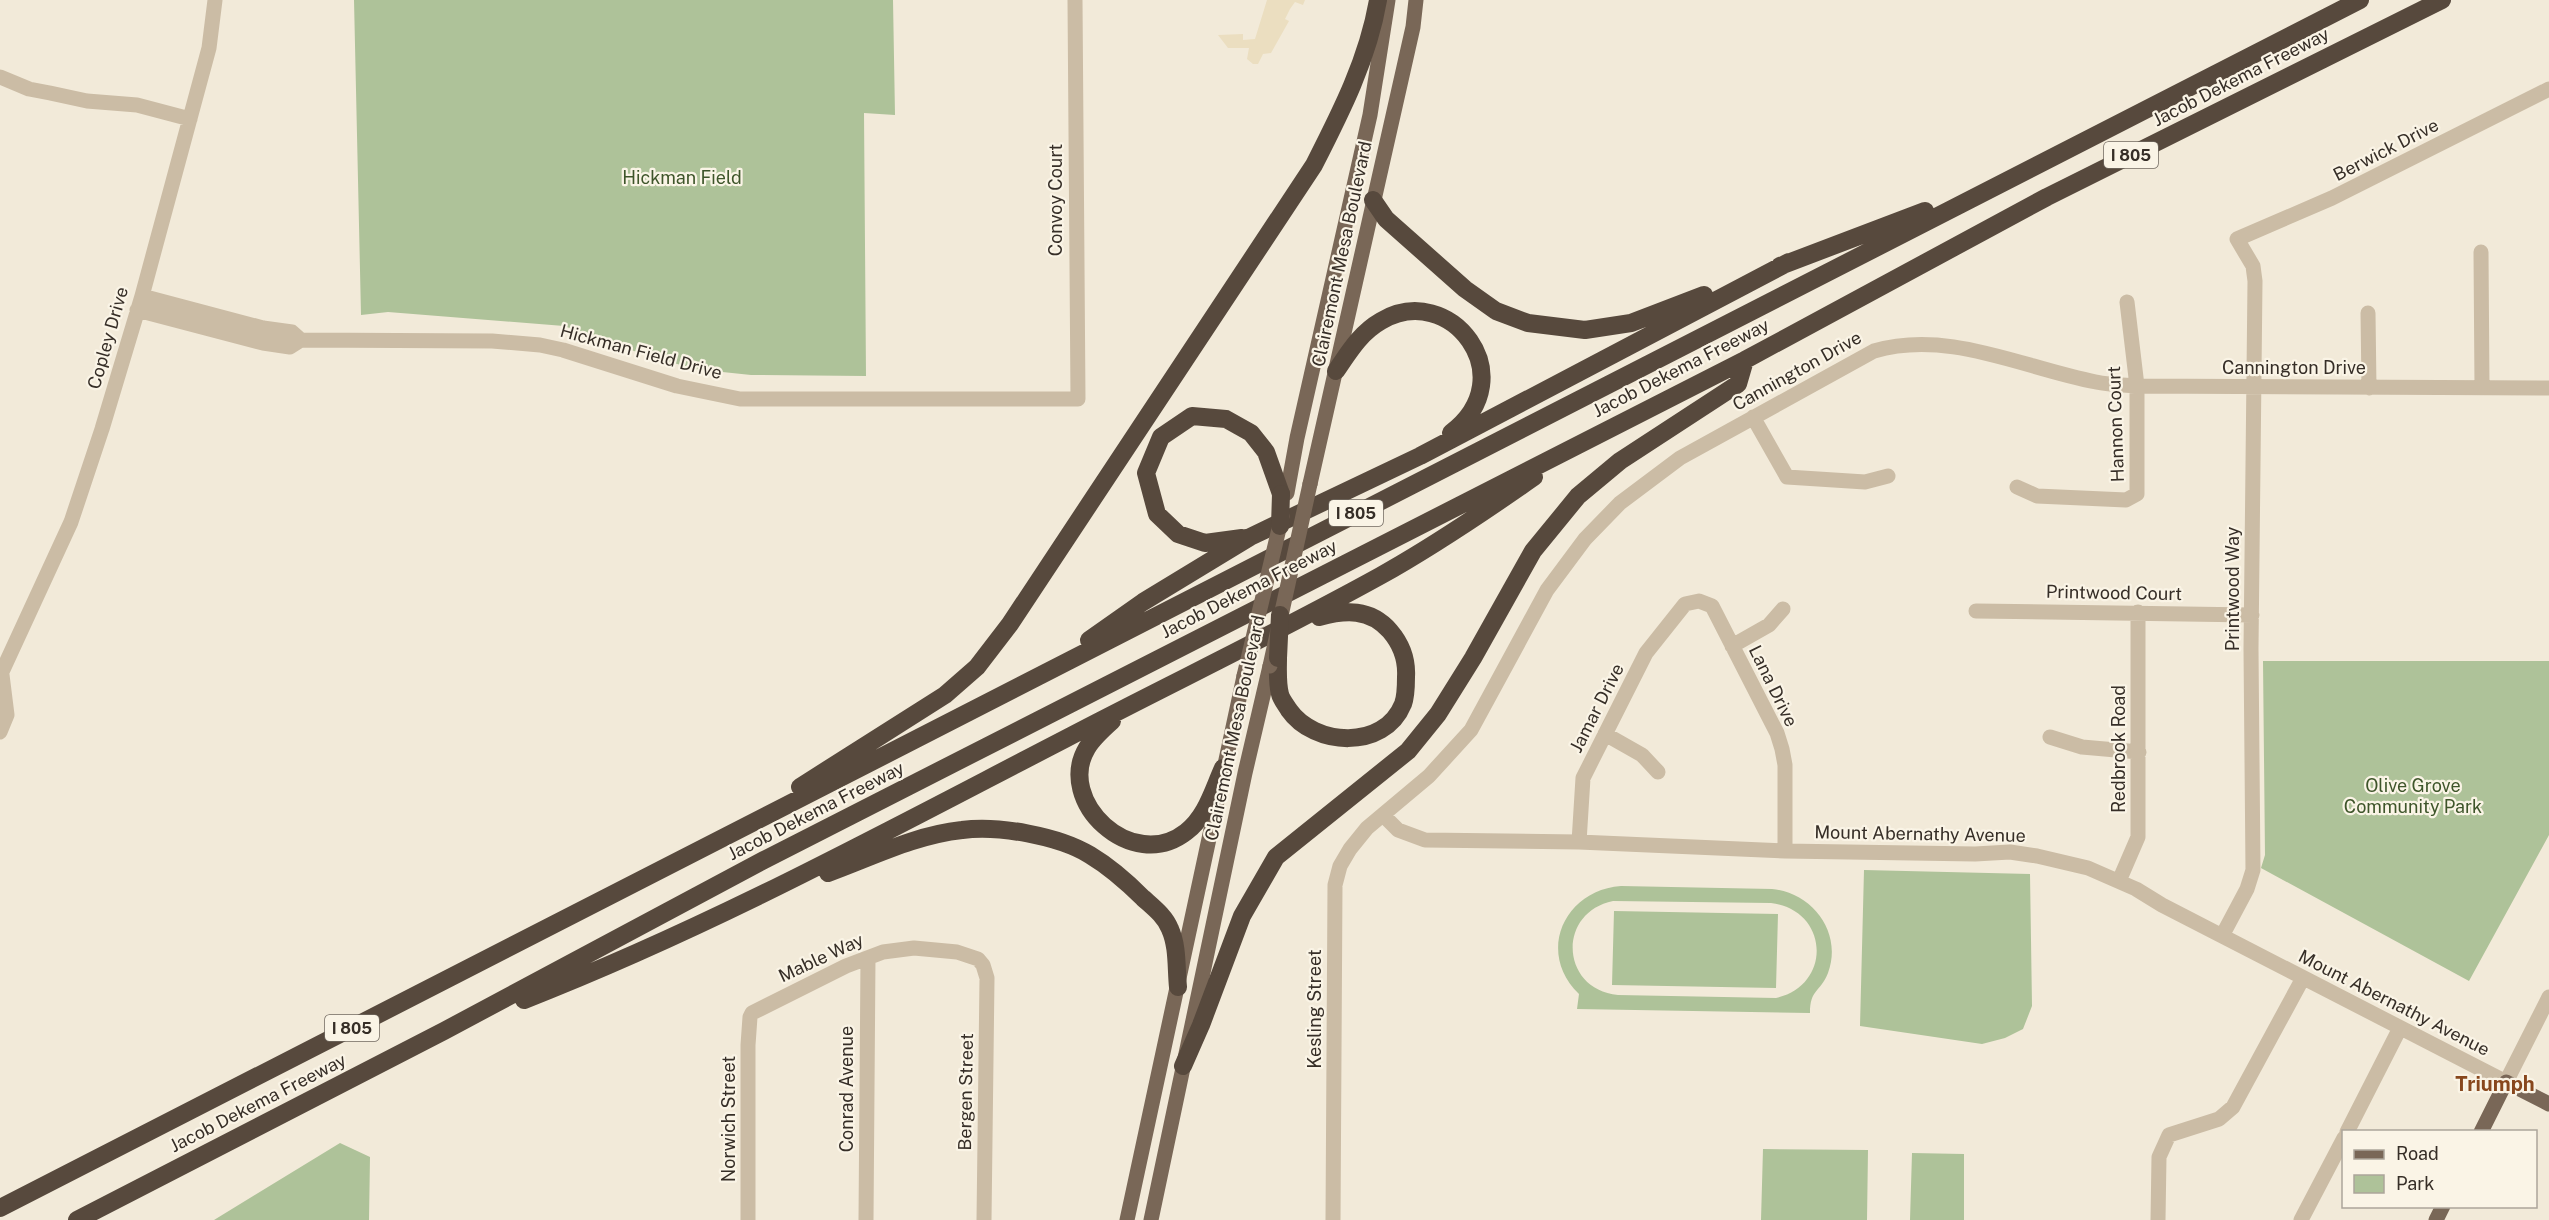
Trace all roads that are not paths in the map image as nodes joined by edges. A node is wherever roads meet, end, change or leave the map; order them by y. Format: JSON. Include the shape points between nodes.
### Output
{"nodes":[{"id":1,"x":215,"y":0,"type":"edge"},
{"id":2,"x":1075,"y":0,"type":"edge"},
{"id":3,"x":1378,"y":0,"type":"edge"},
{"id":4,"x":1388,"y":0,"type":"edge"},
{"id":5,"x":1416,"y":0,"type":"edge"},
{"id":6,"x":2360,"y":0,"type":"edge"},
{"id":7,"x":2442,"y":0,"type":"edge"},
{"id":8,"x":0,"y":77,"type":"edge"},
{"id":9,"x":2549,"y":89,"type":"edge"},
{"id":10,"x":190,"y":119,"type":"junction"},
{"id":11,"x":2008,"y":179,"type":"junction"},
{"id":12,"x":1373,"y":200,"type":"junction"},
{"id":13,"x":2237,"y":239,"type":"joint"},
{"id":14,"x":2481,"y":252,"type":"dead end"},
{"id":15,"x":1789,"y":262,"type":"junction"},
{"id":16,"x":2127,"y":302,"type":"dead end"},
{"id":17,"x":140,"y":303,"type":"junction"},
{"id":18,"x":2368,"y":313,"type":"dead end"},
{"id":19,"x":1744,"y":360,"type":"junction"},
{"id":20,"x":1336,"y":371,"type":"junction"},
{"id":21,"x":2137,"y":386,"type":"junction"},
{"id":22,"x":2482,"y":387,"type":"junction"},
{"id":23,"x":2254,"y":388,"type":"junction"},
{"id":24,"x":2369,"y":388,"type":"junction"},
{"id":25,"x":2549,"y":388,"type":"edge"},
{"id":26,"x":1078,"y":399,"type":"joint"},
{"id":27,"x":1753,"y":417,"type":"junction"},
{"id":28,"x":1600,"y":433,"type":"junction"},
{"id":29,"x":1420,"y":456,"type":"junction"},
{"id":30,"x":1888,"y":476,"type":"dead end"},
{"id":31,"x":2018,"y":487,"type":"dead end"},
{"id":32,"x":1284,"y":493,"type":"junction"},
{"id":33,"x":1280,"y":526,"type":"joint"},
{"id":34,"x":1250,"y":537,"type":"junction"},
{"id":35,"x":1685,"y":604,"type":"joint"},
{"id":36,"x":1783,"y":609,"type":"dead end"},
{"id":37,"x":1976,"y":610,"type":"dead end"},
{"id":38,"x":2138,"y":612,"type":"junction"},
{"id":39,"x":2252,"y":615,"type":"junction"},
{"id":40,"x":1283,"y":621,"type":"junction"},
{"id":41,"x":1732,"y":646,"type":"junction"},
{"id":42,"x":1274,"y":662,"type":"junction"},
{"id":43,"x":1,"y":675,"type":"edge"},
{"id":44,"x":1032,"y":680,"type":"junction"},
{"id":45,"x":1155,"y":692,"type":"junction"},
{"id":46,"x":0,"y":732,"type":"edge"},
{"id":47,"x":1605,"y":734,"type":"junction"},
{"id":48,"x":2050,"y":737,"type":"dead end"},
{"id":49,"x":2139,"y":752,"type":"junction"},
{"id":50,"x":1223,"y":768,"type":"junction"},
{"id":51,"x":1658,"y":772,"type":"dead end"},
{"id":52,"x":1383,"y":815,"type":"junction"},
{"id":53,"x":1579,"y":842,"type":"junction"},
{"id":54,"x":704,"y":848,"type":"junction"},
{"id":55,"x":1785,"y":851,"type":"junction"},
{"id":56,"x":2120,"y":881,"type":"junction"},
{"id":57,"x":766,"y":894,"type":"junction"},
{"id":58,"x":2222,"y":936,"type":"junction"},
{"id":59,"x":868,"y":958,"type":"junction"},
{"id":60,"x":983,"y":965,"type":"joint"},
{"id":61,"x":2303,"y":978,"type":"junction"},
{"id":62,"x":1178,"y":987,"type":"junction"},
{"id":63,"x":2549,"y":998,"type":"edge"},
{"id":64,"x":750,"y":1017,"type":"joint"},
{"id":65,"x":2400,"y":1028,"type":"junction"},
{"id":66,"x":444,"y":1031,"type":"junction"},
{"id":67,"x":1182,"y":1066,"type":"junction"},
{"id":68,"x":2506,"y":1082,"type":"junction"},
{"id":69,"x":2549,"y":1104,"type":"edge"},
{"id":70,"x":2348,"y":1130,"type":"edge"},
{"id":71,"x":2482,"y":1130,"type":"edge"},
{"id":72,"x":2342,"y":1140,"type":"edge"},
{"id":73,"x":0,"y":1208,"type":"edge"},
{"id":74,"x":77,"y":1220,"type":"edge"},
{"id":75,"x":748,"y":1220,"type":"edge"},
{"id":76,"x":866,"y":1220,"type":"edge"},
{"id":77,"x":984,"y":1220,"type":"edge"},
{"id":78,"x":1127,"y":1220,"type":"edge"},
{"id":79,"x":1151,"y":1220,"type":"edge"},
{"id":80,"x":1333,"y":1220,"type":"edge"},
{"id":81,"x":2158,"y":1220,"type":"edge"},
{"id":82,"x":2301,"y":1220,"type":"edge"}],
"edges":[{"from":1,"to":10,"type":"street","name":"Copley Drive","via":[[209,48]]},
{"from":2,"to":26,"type":"street","name":"Convoy Court"},
{"from":3,"to":54,"type":"highway","via":[[1346,103],[1314,165],[1010,624],[977,667],[945,695]]},
{"from":4,"to":32,"type":"main road","name":"Clairemont Mesa Boulevard","via":[[1370,115]]},
{"from":5,"to":12,"type":"main road","name":"Clairemont Mesa Boulevard"},
{"from":6,"to":11,"type":"highway","name":"Jacob Dekema Freeway","number":"I 805"},
{"from":7,"to":19,"type":"highway","name":"Jacob Dekema Freeway","number":"I 805","via":[[2047,197]]},
{"from":8,"to":10,"type":"street","via":[[29,89],[87,101],[137,105]]},
{"from":9,"to":13,"type":"street","name":"Berwick Drive","via":[[2332,198]]},
{"from":10,"to":17,"type":"street","name":"Copley Drive"},
{"from":11,"to":15,"type":"highway"},
{"from":11,"to":44,"type":"highway","name":"Jacob Dekema Freeway","number":"I 805"},
{"from":12,"to":15,"type":"highway","via":[[1386,219],[1465,289],[1496,311],[1528,323],[1585,330],[1631,323]]},
{"from":12,"to":20,"type":"main road","name":"Clairemont Mesa Boulevard"},
{"from":13,"to":23,"type":"street","name":"Printwood Way","via":[[2253,266],[2255,281]]},
{"from":14,"to":22,"type":"street"},
{"from":15,"to":29,"type":"highway"},
{"from":16,"to":21,"type":"street","name":"Hannon Court"},
{"from":17,"to":26,"type":"street","name":"Hickman Field Drive","via":[[292,332],[301,340],[540,345],[677,386],[740,399]]},
{"from":17,"to":43,"type":"street","name":"Copley Drive","via":[[71,522]]},
{"from":18,"to":24,"type":"street"},
{"from":19,"to":28,"type":"highway","name":"Jacob Dekema Freeway","number":"I 805"},
{"from":19,"to":67,"type":"highway","via":[[1738,384],[1620,461],[1578,496],[1533,551],[1438,714],[1408,752],[1275,857],[1242,916]]},
{"from":20,"to":29,"type":"highway","via":[[1368,330],[1392,315],[1430,313],[1460,329],[1478,355],[1482,384],[1464,423]]},
{"from":20,"to":40,"type":"main road","name":"Clairemont Mesa Boulevard","bridge":true},
{"from":21,"to":23,"type":"street","name":"Cannington Drive"},
{"from":21,"to":27,"type":"street","name":"Cannington Drive","via":[[2097,383],[1943,344],[1896,344],[1874,351]]},
{"from":21,"to":31,"type":"street","name":"Hannon Court","via":[[2137,494],[2126,500],[2037,496]]},
{"from":22,"to":24,"type":"street","name":"Cannington Drive"},
{"from":22,"to":25,"type":"street","name":"Cannington Drive"},
{"from":23,"to":24,"type":"street","name":"Cannington Drive"},
{"from":23,"to":39,"type":"street","name":"Printwood Way"},
{"from":27,"to":30,"type":"street","via":[[1787,477],[1865,482]]},
{"from":27,"to":52,"type":"street","name":"Cannington Drive","via":[[1680,458],[1620,502],[1585,539],[1547,590],[1471,730],[1429,776]]},
{"from":28,"to":40,"type":"highway","via":[[1460,528],[1382,574]]},
{"from":28,"to":66,"type":"highway","name":"Jacob Dekema Freeway","number":"I 805","via":[[764,860]]},
{"from":29,"to":34,"type":"highway"},
{"from":32,"to":33,"type":"highway","bridge":true},
{"from":32,"to":34,"type":"highway","via":[[1266,452],[1251,433],[1226,419],[1192,416],[1161,437],[1146,473],[1157,514],[1178,534],[1205,543]]},
{"from":33,"to":50,"type":"main road","name":"Clairemont Mesa Boulevard","bridge":true},
{"from":34,"to":44,"type":"highway","via":[[1143,602]]},
{"from":35,"to":41,"type":"street","name":"Lana Drive","via":[[1699,601],[1712,606]]},
{"from":35,"to":47,"type":"street","name":"Jamar Drive","via":[[1646,653]]},
{"from":36,"to":41,"type":"street","via":[[1769,625]]},
{"from":37,"to":38,"type":"street","name":"Printwood Court"},
{"from":38,"to":39,"type":"street","name":"Printwood Court"},
{"from":38,"to":49,"type":"street","name":"Redbrook Road"},
{"from":39,"to":58,"type":"street","name":"Printwood Way","via":[[2253,870]]},
{"from":40,"to":42,"type":"highway","bridge":true},
{"from":40,"to":42,"type":"highway","via":[[1343,610],[1366,614],[1389,629],[1407,663],[1403,704],[1392,720],[1376,732],[1357,738],[1316,733],[1298,722],[1280,696]]},
{"from":40,"to":45,"type":"highway"},
{"from":41,"to":55,"type":"street","name":"Lana Drive","via":[[1782,749]]},
{"from":42,"to":67,"type":"main road","name":"Clairemont Mesa Boulevard"},
{"from":43,"to":46,"type":"street","name":"Copley Drive","via":[[7,715]]},
{"from":44,"to":54,"type":"highway","name":"Jacob Dekema Freeway","number":"I 805"},
{"from":45,"to":50,"type":"highway","via":[[1111,722],[1086,750],[1081,784],[1086,800],[1103,825],[1128,842],[1158,844],[1173,839],[1202,815]]},
{"from":45,"to":57,"type":"highway"},
{"from":47,"to":51,"type":"street","via":[[1642,755]]},
{"from":47,"to":53,"type":"street","name":"Jamar Drive","via":[[1583,778]]},
{"from":48,"to":49,"type":"street","via":[[2082,747]]},
{"from":49,"to":56,"type":"street","name":"Redbrook Road","via":[[2138,837]]},
{"from":50,"to":62,"type":"main road","name":"Clairemont Mesa Boulevard"},
{"from":52,"to":53,"type":"street","name":"Mount Abernathy Avenue","via":[[1398,830],[1425,840]]},
{"from":52,"to":80,"type":"street","name":"Kesling Street","via":[[1350,849],[1335,885]]},
{"from":53,"to":55,"type":"street","name":"Mount Abernathy Avenue"},
{"from":54,"to":73,"type":"highway","name":"Jacob Dekema Freeway","number":"I 805"},
{"from":55,"to":56,"type":"street","name":"Mount Abernathy Avenue","via":[[2010,852],[2088,868]]},
{"from":56,"to":58,"type":"street","name":"Mount Abernathy Avenue"},
{"from":57,"to":62,"type":"highway","via":[[921,836],[964,829],[1010,831],[1050,839],[1089,854],[1127,881],[1166,920],[1175,944]]},
{"from":57,"to":66,"type":"highway","via":[[639,953]]},
{"from":58,"to":61,"type":"street","name":"Mount Abernathy Avenue"},
{"from":59,"to":60,"type":"street","name":"Mable Way","via":[[914,948],[957,952],[978,959]]},
{"from":59,"to":64,"type":"street","name":"Mable Way"},
{"from":59,"to":76,"type":"street","name":"Conrad Avenue"},
{"from":60,"to":77,"type":"street","name":"Bergen Street","via":[[987,978]]},
{"from":61,"to":65,"type":"street","name":"Mount Abernathy Avenue"},
{"from":61,"to":81,"type":"street","via":[[2233,1107],[2219,1119],[2169,1135],[2159,1157]]},
{"from":62,"to":78,"type":"main road","name":"Clairemont Mesa Boulevard"},
{"from":63,"to":68,"type":"street"},
{"from":64,"to":75,"type":"street","name":"Norwich Street"},
{"from":65,"to":68,"type":"street","name":"Mount Abernathy Avenue"},
{"from":65,"to":70,"type":"street"},
{"from":66,"to":74,"type":"highway","name":"Jacob Dekema Freeway","number":"I 805"},
{"from":67,"to":79,"type":"main road","name":"Clairemont Mesa Boulevard"},
{"from":68,"to":69,"type":"main road","name":"Mount Abernathy Avenue"},
{"from":68,"to":71,"type":"main road"},
{"from":72,"to":82,"type":"street"}]}
